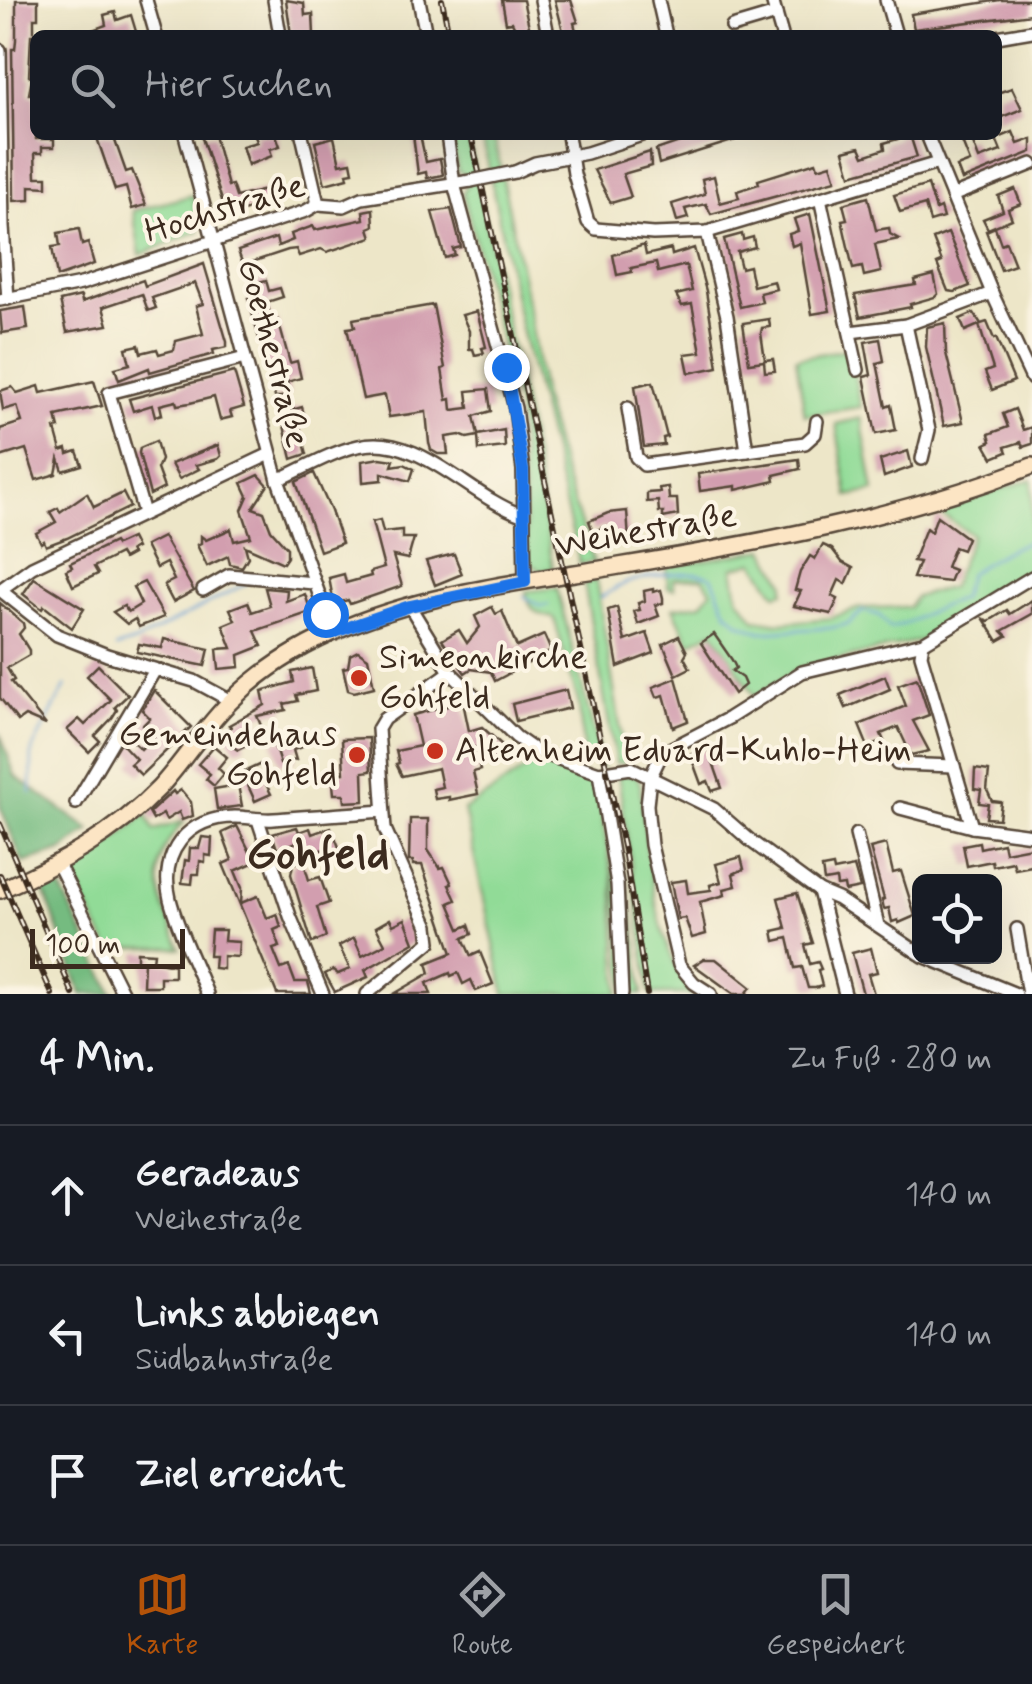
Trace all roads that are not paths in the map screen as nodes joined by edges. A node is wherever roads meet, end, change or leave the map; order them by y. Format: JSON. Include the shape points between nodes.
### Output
{"nodes":[{"id":1,"x":146,"y":0,"type":"edge"},
{"id":2,"x":274,"y":0,"type":"edge"},
{"id":3,"x":419,"y":0,"type":"edge"},
{"id":4,"x":540,"y":0,"type":"edge"},
{"id":5,"x":658,"y":0,"type":"edge"},
{"id":6,"x":772,"y":0,"type":"edge"},
{"id":7,"x":886,"y":0,"type":"edge"},
{"id":8,"x":776,"y":14,"type":"junction"},
{"id":9,"x":732,"y":27,"type":"dead end"},
{"id":10,"x":155,"y":30,"type":"edge"},
{"id":11,"x":279,"y":30,"type":"edge"},
{"id":12,"x":425,"y":30,"type":"edge"},
{"id":13,"x":547,"y":30,"type":"edge"},
{"id":14,"x":665,"y":30,"type":"edge"},
{"id":15,"x":781,"y":30,"type":"edge"},
{"id":16,"x":895,"y":30,"type":"edge"},
{"id":17,"x":1032,"y":32,"type":"edge"},
{"id":18,"x":1002,"y":36,"type":"edge"},
{"id":19,"x":0,"y":50,"type":"edge"},
{"id":20,"x":186,"y":140,"type":"edge"},
{"id":21,"x":303,"y":140,"type":"edge"},
{"id":22,"x":448,"y":140,"type":"edge"},
{"id":23,"x":568,"y":140,"type":"edge"},
{"id":24,"x":627,"y":140,"type":"edge"},
{"id":25,"x":929,"y":140,"type":"edge"},
{"id":26,"x":570,"y":156,"type":"junction"},
{"id":27,"x":938,"y":163,"type":"junction"},
{"id":28,"x":1032,"y":164,"type":"edge"},
{"id":29,"x":454,"y":184,"type":"junction"},
{"id":30,"x":952,"y":196,"type":"junction"},
{"id":31,"x":820,"y":198,"type":"junction"},
{"id":32,"x":318,"y":204,"type":"junction"},
{"id":33,"x":707,"y":232,"type":"junction"},
{"id":34,"x":214,"y":238,"type":"junction"},
{"id":35,"x":992,"y":293,"type":"junction"},
{"id":36,"x":4,"y":300,"type":"edge"},
{"id":37,"x":906,"y":325,"type":"junction"},
{"id":38,"x":850,"y":332,"type":"junction"},
{"id":39,"x":244,"y":358,"type":"junction"},
{"id":40,"x":858,"y":370,"type":"dead end"},
{"id":41,"x":1032,"y":379,"type":"edge"},
{"id":42,"x":628,"y":408,"type":"dead end"},
{"id":43,"x":817,"y":422,"type":"dead end"},
{"id":44,"x":747,"y":451,"type":"junction"},
{"id":45,"x":270,"y":454,"type":"junction"},
{"id":46,"x":922,"y":459,"type":"dead end"},
{"id":47,"x":1032,"y":466,"type":"edge"},
{"id":48,"x":278,"y":480,"type":"junction"},
{"id":49,"x":144,"y":513,"type":"junction"},
{"id":50,"x":522,"y":516,"type":"junction"},
{"id":51,"x":1032,"y":577,"type":"edge"},
{"id":52,"x":525,"y":582,"type":"junction"},
{"id":53,"x":313,"y":583,"type":"junction"},
{"id":54,"x":0,"y":590,"type":"edge"},
{"id":55,"x":203,"y":590,"type":"dead end"},
{"id":56,"x":410,"y":606,"type":"junction"},
{"id":57,"x":332,"y":633,"type":"junction"},
{"id":58,"x":923,"y":643,"type":"junction"},
{"id":59,"x":156,"y":670,"type":"junction"},
{"id":60,"x":450,"y":672,"type":"junction"},
{"id":61,"x":230,"y":701,"type":"junction"},
{"id":62,"x":897,"y":764,"type":"dead end"},
{"id":63,"x":954,"y":766,"type":"junction"},
{"id":64,"x":599,"y":773,"type":"junction"},
{"id":65,"x":650,"y":778,"type":"junction"},
{"id":66,"x":76,"y":803,"type":"dead end"},
{"id":67,"x":900,"y":808,"type":"dead end"},
{"id":68,"x":382,"y":811,"type":"junction"},
{"id":69,"x":258,"y":820,"type":"junction"},
{"id":70,"x":972,"y":826,"type":"junction"},
{"id":71,"x":856,"y":834,"type":"dead end"},
{"id":72,"x":1032,"y":835,"type":"edge"},
{"id":73,"x":58,"y":864,"type":"junction"},
{"id":74,"x":0,"y":890,"type":"edge"},
{"id":75,"x":819,"y":891,"type":"junction"},
{"id":76,"x":878,"y":925,"type":"junction"},
{"id":77,"x":1017,"y":928,"type":"dead end"},
{"id":78,"x":912,"y":950,"type":"edge"},
{"id":79,"x":941,"y":964,"type":"edge"},
{"id":80,"x":123,"y":994,"type":"edge"},
{"id":81,"x":207,"y":994,"type":"edge"},
{"id":82,"x":323,"y":994,"type":"edge"},
{"id":83,"x":367,"y":994,"type":"edge"},
{"id":84,"x":622,"y":994,"type":"edge"},
{"id":85,"x":711,"y":994,"type":"edge"},
{"id":86,"x":845,"y":994,"type":"edge"},
{"id":87,"x":1016,"y":994,"type":"edge"},
{"id":88,"x":1028,"y":994,"type":"edge"}],
"edges":[{"from":1,"to":10,"type":"street"},
{"from":2,"to":11,"type":"street"},
{"from":3,"to":12,"type":"street"},
{"from":4,"to":13,"type":"street"},
{"from":5,"to":14,"type":"street"},
{"from":6,"to":8,"type":"street"},
{"from":7,"to":16,"type":"street"},
{"from":8,"to":9,"type":"street"},
{"from":8,"to":15,"type":"street"},
{"from":17,"to":18,"type":"street"},
{"from":19,"to":36,"type":"street"},
{"from":20,"to":34,"type":"street","name":"Goethestraße"},
{"from":21,"to":32,"type":"street"},
{"from":22,"to":29,"type":"street"},
{"from":23,"to":26,"type":"street"},
{"from":24,"to":26,"type":"street","name":"Hochstraße"},
{"from":25,"to":27,"type":"street"},
{"from":26,"to":29,"type":"street","name":"Hochstraße","bridge":true},
{"from":26,"to":33,"type":"street","via":[[588,222],[596,229]]},
{"from":27,"to":30,"type":"street"},
{"from":27,"to":31,"type":"street"},
{"from":28,"to":30,"type":"street"},
{"from":29,"to":32,"type":"street","name":"Hochstraße","via":[[344,206]]},
{"from":29,"to":50,"type":"street","via":[[515,408]]},
{"from":30,"to":35,"type":"street"},
{"from":31,"to":33,"type":"street"},
{"from":31,"to":38,"type":"street"},
{"from":32,"to":34,"type":"street","name":"Hochstraße"},
{"from":33,"to":44,"type":"street"},
{"from":34,"to":36,"type":"street","name":"Hochstraße","via":[[81,284]]},
{"from":34,"to":39,"type":"street","name":"Goethestraße"},
{"from":35,"to":37,"type":"street"},
{"from":35,"to":41,"type":"street"},
{"from":37,"to":38,"type":"street"},
{"from":37,"to":46,"type":"street","via":[[929,430]]},
{"from":38,"to":40,"type":"street"},
{"from":39,"to":45,"type":"street","name":"Goethestraße"},
{"from":39,"to":49,"type":"street","via":[[109,393]]},
{"from":42,"to":44,"type":"street","via":[[636,457],[644,465]]},
{"from":43,"to":44,"type":"street","via":[[805,443]]},
{"from":45,"to":48,"type":"street","name":"Goethestraße"},
{"from":45,"to":49,"type":"street"},
{"from":47,"to":52,"type":"main road","name":"Weihestraße","via":[[827,527]]},
{"from":48,"to":50,"type":"street","via":[[358,446],[390,445]]},
{"from":48,"to":53,"type":"street","name":"Goethestraße"},
{"from":49,"to":54,"type":"street","via":[[32,567]]},
{"from":50,"to":52,"type":"street"},
{"from":51,"to":58,"type":"street"},
{"from":52,"to":56,"type":"main road","name":"Weihestraße"},
{"from":53,"to":55,"type":"street","via":[[229,575]]},
{"from":53,"to":57,"type":"street","name":"Goethestraße"},
{"from":54,"to":59,"type":"street","via":[[57,635]]},
{"from":56,"to":57,"type":"main road","name":"Weihestraße"},
{"from":56,"to":60,"type":"street"},
{"from":57,"to":61,"type":"main road","name":"Weihestraße"},
{"from":58,"to":63,"type":"street","via":[[920,655]]},
{"from":58,"to":65,"type":"street","via":[[802,672],[662,753]]},
{"from":59,"to":61,"type":"street"},
{"from":59,"to":66,"type":"street"},
{"from":60,"to":64,"type":"street","via":[[536,752]]},
{"from":60,"to":68,"type":"street","via":[[378,729]]},
{"from":61,"to":73,"type":"main road","name":"Weihestraße","via":[[158,789]]},
{"from":62,"to":63,"type":"street"},
{"from":63,"to":70,"type":"street"},
{"from":64,"to":65,"type":"street","via":[[631,768]]},
{"from":64,"to":84,"type":"street","via":[[617,884]]},
{"from":65,"to":75,"type":"street","via":[[714,809]]},
{"from":65,"to":85,"type":"street","via":[[651,845],[670,932],[680,964]]},
{"from":67,"to":70,"type":"street"},
{"from":68,"to":69,"type":"street"},
{"from":68,"to":83,"type":"street","via":[[430,942]]},
{"from":69,"to":81,"type":"street","via":[[212,820],[172,848],[170,900]]},
{"from":69,"to":82,"type":"street"},
{"from":70,"to":72,"type":"street"},
{"from":71,"to":76,"type":"street"},
{"from":73,"to":74,"type":"main road","name":"Weihestraße"},
{"from":73,"to":80,"type":"street"},
{"from":75,"to":76,"type":"street"},
{"from":75,"to":86,"type":"street"},
{"from":76,"to":78,"type":"street"},
{"from":77,"to":88,"type":"street"},
{"from":79,"to":87,"type":"street"}]}
